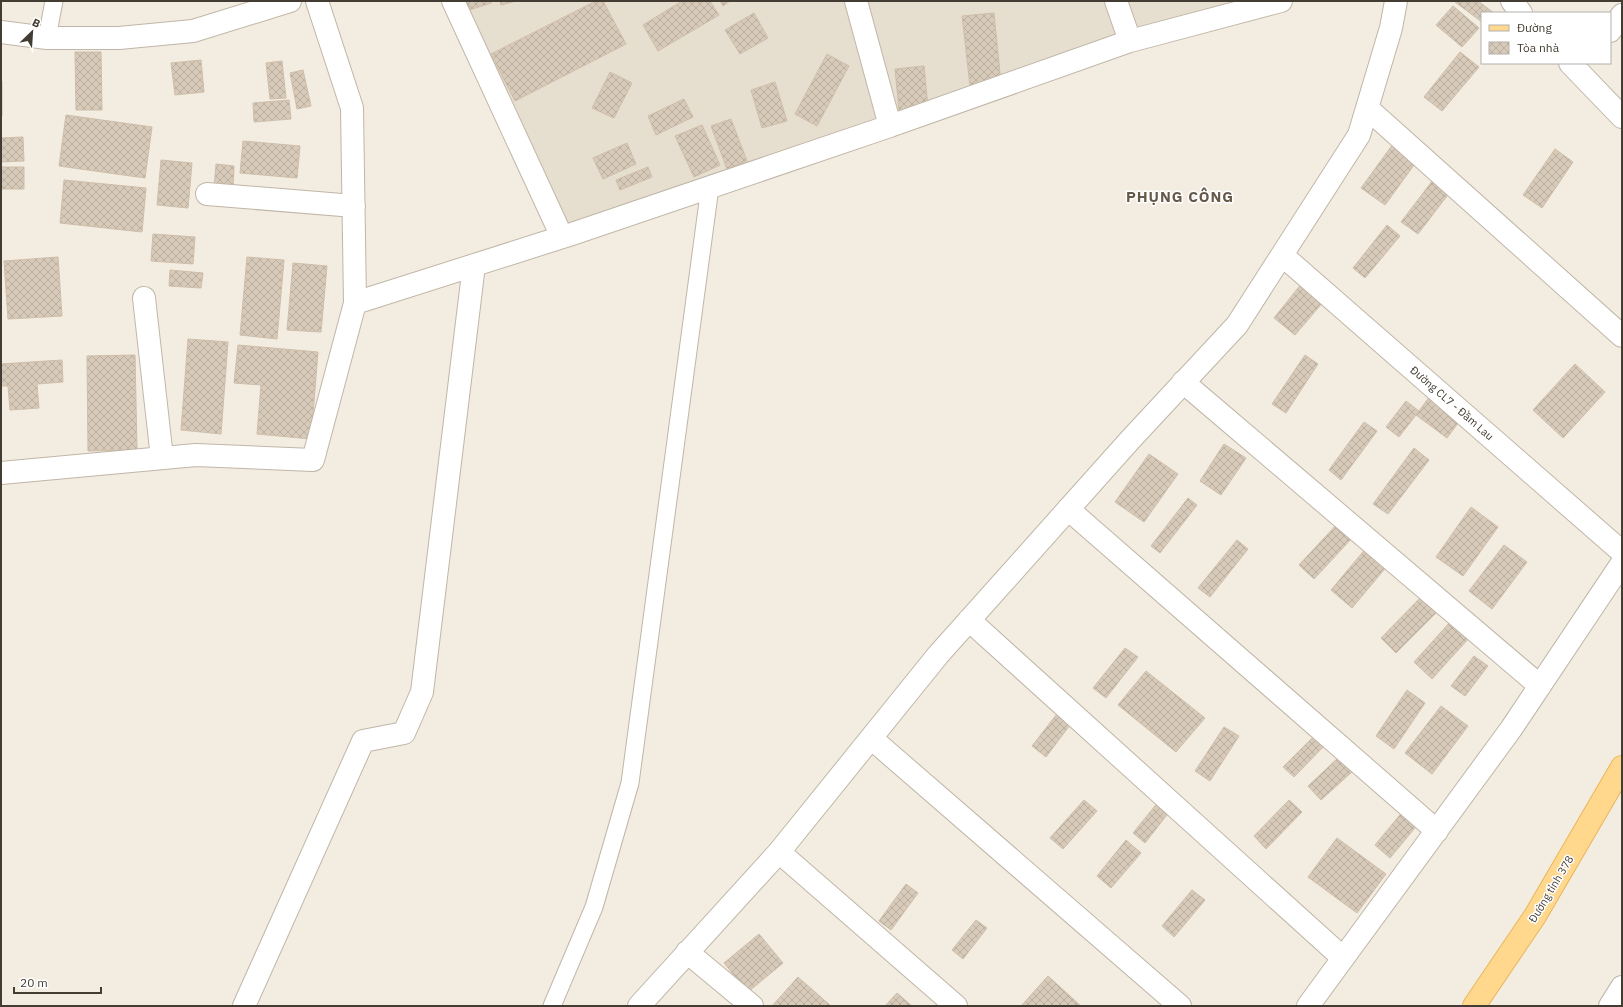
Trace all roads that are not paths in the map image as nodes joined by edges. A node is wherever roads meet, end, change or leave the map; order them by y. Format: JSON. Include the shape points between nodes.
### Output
{"nodes":[{"id":1,"x":54,"y":1,"type":"edge"},
{"id":2,"x":290,"y":1,"type":"edge"},
{"id":3,"x":317,"y":1,"type":"edge"},
{"id":4,"x":453,"y":1,"type":"edge"},
{"id":5,"x":856,"y":1,"type":"edge"},
{"id":6,"x":1116,"y":1,"type":"edge"},
{"id":7,"x":1281,"y":1,"type":"edge"},
{"id":8,"x":1396,"y":1,"type":"edge"},
{"id":9,"x":1512,"y":1,"type":"edge"},
{"id":10,"x":1520,"y":12,"type":"edge"},
{"id":11,"x":1622,"y":15,"type":"edge"},
{"id":12,"x":1611,"y":30,"type":"edge"},
{"id":13,"x":1,"y":32,"type":"edge"},
{"id":14,"x":47,"y":38,"type":"junction"},
{"id":15,"x":1130,"y":41,"type":"junction"},
{"id":16,"x":1576,"y":65,"type":"edge"},
{"id":17,"x":1367,"y":108,"type":"junction"},
{"id":18,"x":1622,"y":117,"type":"edge"},
{"id":19,"x":890,"y":126,"type":"junction"},
{"id":20,"x":710,"y":186,"type":"junction"},
{"id":21,"x":207,"y":194,"type":"dead end"},
{"id":22,"x":354,"y":206,"type":"junction"},
{"id":23,"x":562,"y":237,"type":"junction"},
{"id":24,"x":1282,"y":255,"type":"junction"},
{"id":25,"x":474,"y":265,"type":"junction"},
{"id":26,"x":144,"y":298,"type":"dead end"},
{"id":27,"x":355,"y":303,"type":"junction"},
{"id":28,"x":1622,"y":336,"type":"edge"},
{"id":29,"x":1183,"y":382,"type":"junction"},
{"id":30,"x":162,"y":458,"type":"junction"},
{"id":31,"x":1,"y":473,"type":"edge"},
{"id":32,"x":1068,"y":510,"type":"junction"},
{"id":33,"x":1622,"y":552,"type":"edge"},
{"id":34,"x":1622,"y":563,"type":"edge"},
{"id":35,"x":969,"y":620,"type":"junction"},
{"id":36,"x":1540,"y":686,"type":"junction"},
{"id":37,"x":871,"y":738,"type":"junction"},
{"id":38,"x":1622,"y":767,"type":"edge"},
{"id":39,"x":1436,"y":831,"type":"junction"},
{"id":40,"x":779,"y":852,"type":"junction"},
{"id":41,"x":687,"y":952,"type":"junction"},
{"id":42,"x":1343,"y":958,"type":"junction"},
{"id":43,"x":1622,"y":987,"type":"edge"},
{"id":44,"x":244,"y":1006,"type":"edge"},
{"id":45,"x":552,"y":1006,"type":"edge"},
{"id":46,"x":639,"y":1006,"type":"edge"},
{"id":47,"x":752,"y":1006,"type":"edge"},
{"id":48,"x":956,"y":1006,"type":"edge"},
{"id":49,"x":1180,"y":1006,"type":"edge"},
{"id":50,"x":1308,"y":1006,"type":"edge"},
{"id":51,"x":1474,"y":1006,"type":"edge"},
{"id":52,"x":1610,"y":1006,"type":"edge"}],
"edges":[{"from":1,"to":14,"type":"lane"},
{"from":2,"to":14,"type":"street","via":[[193,31],[119,38]]},
{"from":3,"to":22,"type":"street","via":[[352,108]]},
{"from":4,"to":23,"type":"street"},
{"from":5,"to":19,"type":"street"},
{"from":6,"to":15,"type":"street"},
{"from":7,"to":15,"type":"street"},
{"from":8,"to":17,"type":"street","via":[[1391,28]]},
{"from":9,"to":10,"type":"street"},
{"from":11,"to":12,"type":"street"},
{"from":13,"to":14,"type":"street"},
{"from":15,"to":19,"type":"street"},
{"from":16,"to":18,"type":"street"},
{"from":17,"to":24,"type":"street","via":[[1359,135]]},
{"from":17,"to":28,"type":"street"},
{"from":19,"to":20,"type":"street"},
{"from":20,"to":23,"type":"street"},
{"from":20,"to":45,"type":"lane","via":[[630,784],[594,907]]},
{"from":21,"to":22,"type":"street"},
{"from":22,"to":27,"type":"street"},
{"from":23,"to":25,"type":"street"},
{"from":24,"to":29,"type":"street","via":[[1237,324]]},
{"from":24,"to":33,"type":"street","name":"Đường CL7 - Đầm Lau"},
{"from":25,"to":27,"type":"street"},
{"from":25,"to":44,"type":"street","via":[[422,692],[404,733],[363,742]]},
{"from":26,"to":30,"type":"street"},
{"from":27,"to":30,"type":"street","via":[[313,460],[196,455]]},
{"from":29,"to":32,"type":"street"},
{"from":29,"to":36,"type":"street"},
{"from":30,"to":31,"type":"street"},
{"from":32,"to":35,"type":"street"},
{"from":32,"to":39,"type":"street"},
{"from":34,"to":36,"type":"street"},
{"from":35,"to":37,"type":"street"},
{"from":35,"to":42,"type":"street"},
{"from":36,"to":39,"type":"street"},
{"from":37,"to":40,"type":"street"},
{"from":37,"to":49,"type":"street"},
{"from":38,"to":51,"type":"main road","name":"Đường tỉnh 378","via":[[1535,916]]},
{"from":39,"to":42,"type":"street"},
{"from":40,"to":41,"type":"street"},
{"from":40,"to":48,"type":"street"},
{"from":41,"to":46,"type":"street"},
{"from":41,"to":47,"type":"street"},
{"from":42,"to":50,"type":"street"},
{"from":43,"to":52,"type":"street"}]}
